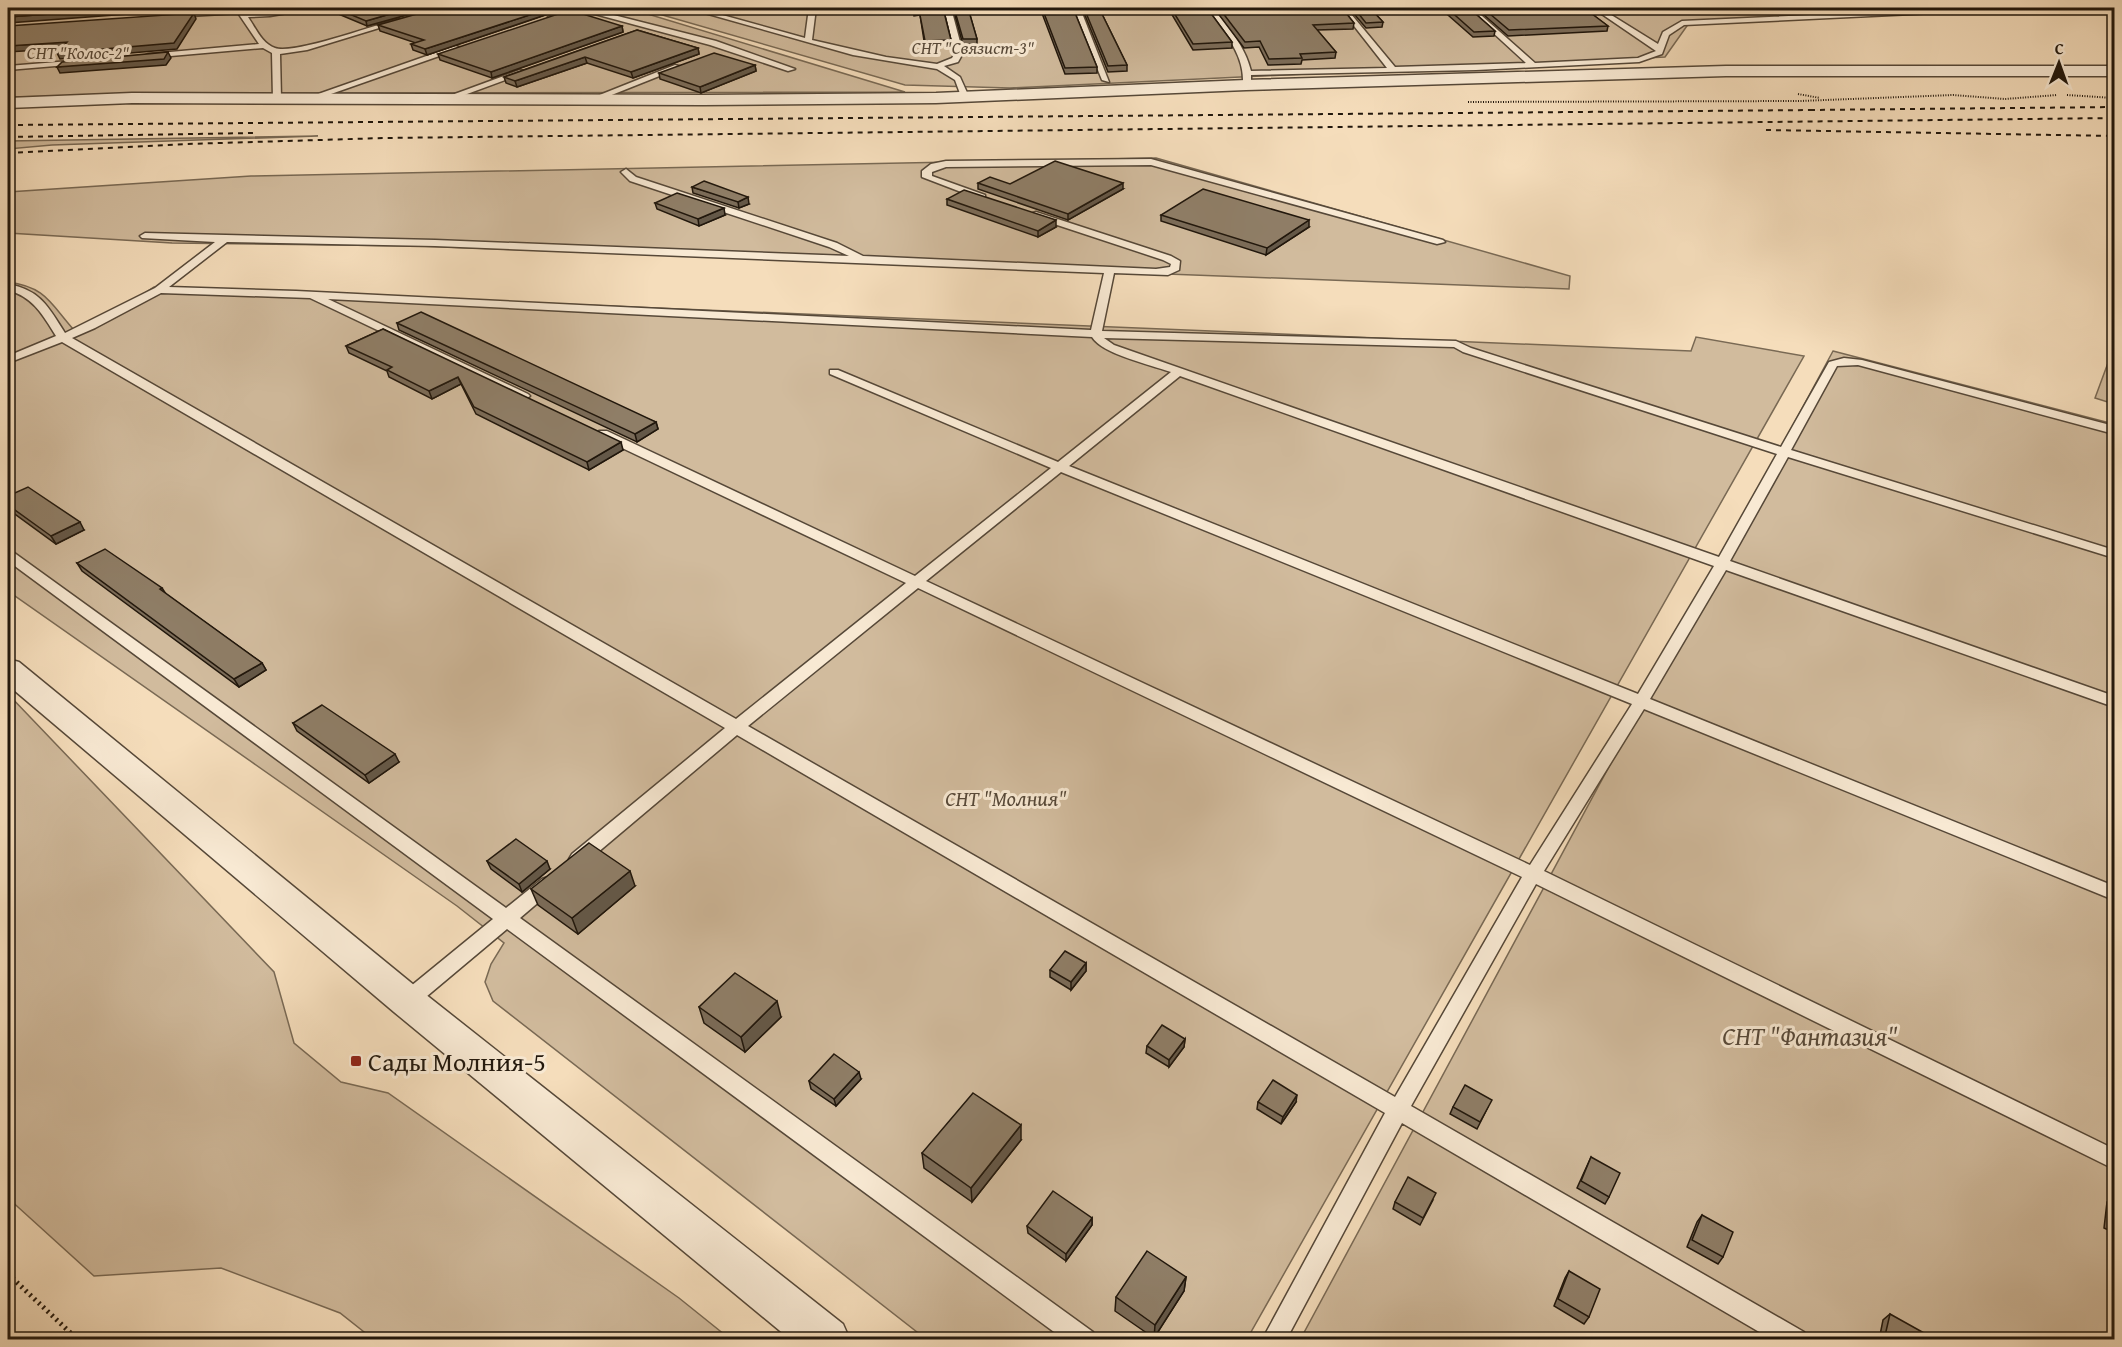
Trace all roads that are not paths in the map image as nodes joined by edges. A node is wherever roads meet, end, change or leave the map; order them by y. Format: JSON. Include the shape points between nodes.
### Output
{"nodes":[{"id":1,"x":305,"y":8,"type":"edge"},
{"id":2,"x":580,"y":8,"type":"edge"},
{"id":3,"x":691,"y":8,"type":"edge"},
{"id":4,"x":813,"y":8,"type":"edge"},
{"id":5,"x":948,"y":8,"type":"edge"},
{"id":6,"x":1076,"y":8,"type":"edge"},
{"id":7,"x":1210,"y":8,"type":"edge"},
{"id":8,"x":1343,"y":8,"type":"edge"},
{"id":9,"x":1469,"y":8,"type":"edge"},
{"id":10,"x":1596,"y":8,"type":"edge"},
{"id":11,"x":1850,"y":8,"type":"edge"},
{"id":12,"x":1977,"y":8,"type":"edge"},
{"id":13,"x":1996,"y":8,"type":"edge"},
{"id":14,"x":240,"y":11,"type":"edge"},
{"id":15,"x":1861,"y":14,"type":"junction"},
{"id":16,"x":170,"y":15,"type":"edge"},
{"id":17,"x":548,"y":18,"type":"edge"},
{"id":18,"x":402,"y":20,"type":"edge"},
{"id":19,"x":651,"y":27,"type":"junction"},
{"id":20,"x":640,"y":30,"type":"edge"},
{"id":21,"x":808,"y":40,"type":"junction"},
{"id":22,"x":264,"y":46,"type":"junction"},
{"id":23,"x":462,"y":46,"type":"edge"},
{"id":24,"x":728,"y":48,"type":"junction"},
{"id":25,"x":1660,"y":48,"type":"junction"},
{"id":26,"x":276,"y":52,"type":"junction"},
{"id":27,"x":718,"y":52,"type":"edge"},
{"id":28,"x":136,"y":57,"type":"edge"},
{"id":29,"x":89,"y":61,"type":"edge"},
{"id":30,"x":686,"y":64,"type":"edge"},
{"id":31,"x":1532,"y":64,"type":"junction"},
{"id":32,"x":935,"y":67,"type":"junction"},
{"id":33,"x":8,"y":68,"type":"edge"},
{"id":34,"x":532,"y":69,"type":"edge"},
{"id":35,"x":791,"y":69,"type":"dead end"},
{"id":36,"x":1392,"y":69,"type":"junction"},
{"id":37,"x":2115,"y":71,"type":"edge"},
{"id":38,"x":1248,"y":79,"type":"junction"},
{"id":39,"x":1106,"y":81,"type":"dead end"},
{"id":40,"x":965,"y":96,"type":"junction"},
{"id":41,"x":277,"y":99,"type":"junction"},
{"id":42,"x":308,"y":99,"type":"junction"},
{"id":43,"x":445,"y":99,"type":"junction"},
{"id":44,"x":591,"y":100,"type":"junction"},
{"id":45,"x":8,"y":103,"type":"edge"},
{"id":46,"x":626,"y":172,"type":"dead end"},
{"id":47,"x":997,"y":202,"type":"edge"},
{"id":48,"x":1031,"y":213,"type":"edge"},
{"id":49,"x":145,"y":236,"type":"dead end"},
{"id":50,"x":223,"y":240,"type":"junction"},
{"id":51,"x":1440,"y":242,"type":"dead end"},
{"id":52,"x":864,"y":259,"type":"junction"},
{"id":53,"x":1110,"y":270,"type":"junction"},
{"id":54,"x":8,"y":287,"type":"edge"},
{"id":55,"x":159,"y":290,"type":"junction"},
{"id":56,"x":312,"y":295,"type":"junction"},
{"id":57,"x":1096,"y":334,"type":"junction"},
{"id":58,"x":62,"y":337,"type":"junction"},
{"id":59,"x":8,"y":360,"type":"edge"},
{"id":60,"x":834,"y":372,"type":"dead end"},
{"id":61,"x":1178,"y":372,"type":"junction"},
{"id":62,"x":538,"y":403,"type":"edge"},
{"id":63,"x":592,"y":429,"type":"edge"},
{"id":64,"x":2115,"y":430,"type":"edge"},
{"id":65,"x":1784,"y":452,"type":"junction"},
{"id":66,"x":1060,"y":467,"type":"junction"},
{"id":67,"x":2115,"y":554,"type":"edge"},
{"id":68,"x":8,"y":555,"type":"edge"},
{"id":69,"x":1722,"y":564,"type":"junction"},
{"id":70,"x":915,"y":583,"type":"junction"},
{"id":71,"x":8,"y":669,"type":"edge"},
{"id":72,"x":1642,"y":700,"type":"junction"},
{"id":73,"x":2115,"y":702,"type":"edge"},
{"id":74,"x":736,"y":727,"type":"junction"},
{"id":75,"x":1533,"y":874,"type":"junction"},
{"id":76,"x":2115,"y":893,"type":"edge"},
{"id":77,"x":508,"y":918,"type":"junction"},
{"id":78,"x":407,"y":1001,"type":"junction"},
{"id":79,"x":1398,"y":1110,"type":"junction"},
{"id":80,"x":2115,"y":1160,"type":"edge"},
{"id":81,"x":827,"y":1340,"type":"edge"},
{"id":82,"x":1085,"y":1340,"type":"edge"},
{"id":83,"x":1273,"y":1340,"type":"edge"},
{"id":84,"x":1796,"y":1340,"type":"edge"}],
"edges":[{"from":1,"to":14,"type":"lane","via":[[270,14]]},
{"from":2,"to":17,"type":"lane"},
{"from":2,"to":19,"type":"lane"},
{"from":3,"to":21,"type":"lane"},
{"from":4,"to":21,"type":"lane"},
{"from":5,"to":32,"type":"lane","via":[[959,53],[955,60]]},
{"from":6,"to":39,"type":"lane"},
{"from":7,"to":38,"type":"lane","via":[[1238,48]]},
{"from":8,"to":36,"type":"lane"},
{"from":9,"to":31,"type":"lane"},
{"from":10,"to":25,"type":"lane"},
{"from":11,"to":15,"type":"lane"},
{"from":12,"to":13,"type":"lane"},
{"from":12,"to":15,"type":"lane"},
{"from":14,"to":16,"type":"lane"},
{"from":14,"to":22,"type":"lane"},
{"from":15,"to":25,"type":"lane","via":[[1735,16],[1682,23],[1666,34]]},
{"from":18,"to":26,"type":"lane","via":[[304,48]]},
{"from":19,"to":20,"type":"lane"},
{"from":19,"to":24,"type":"lane"},
{"from":21,"to":32,"type":"lane","via":[[891,61]]},
{"from":22,"to":26,"type":"lane"},
{"from":22,"to":28,"type":"lane"},
{"from":23,"to":42,"type":"lane"},
{"from":24,"to":27,"type":"lane"},
{"from":24,"to":35,"type":"lane"},
{"from":25,"to":31,"type":"lane","via":[[1639,60]]},
{"from":26,"to":41,"type":"lane"},
{"from":29,"to":33,"type":"lane"},
{"from":30,"to":44,"type":"lane"},
{"from":31,"to":36,"type":"lane"},
{"from":32,"to":40,"type":"lane","via":[[948,71],[963,84]]},
{"from":34,"to":43,"type":"lane"},
{"from":36,"to":38,"type":"lane"},
{"from":37,"to":38,"type":"street","via":[[1726,71]]},
{"from":38,"to":40,"type":"street"},
{"from":40,"to":44,"type":"street"},
{"from":41,"to":42,"type":"street"},
{"from":41,"to":45,"type":"street","via":[[132,98]]},
{"from":42,"to":43,"type":"street"},
{"from":43,"to":44,"type":"street"},
{"from":46,"to":52,"type":"lane","via":[[633,179],[833,245]]},
{"from":47,"to":51,"type":"lane","via":[[927,177],[927,171],[946,164],[1151,162]]},
{"from":48,"to":53,"type":"lane","via":[[1176,263],[1168,272]]},
{"from":49,"to":50,"type":"lane"},
{"from":50,"to":52,"type":"lane"},
{"from":50,"to":55,"type":"lane"},
{"from":52,"to":53,"type":"lane"},
{"from":53,"to":57,"type":"lane"},
{"from":54,"to":58,"type":"lane","via":[[29,292],[39,301]]},
{"from":55,"to":56,"type":"lane"},
{"from":55,"to":58,"type":"lane"},
{"from":56,"to":57,"type":"lane"},
{"from":56,"to":62,"type":"lane"},
{"from":57,"to":61,"type":"lane","via":[[1110,347]]},
{"from":57,"to":65,"type":"lane","via":[[1456,344]]},
{"from":58,"to":59,"type":"lane"},
{"from":58,"to":74,"type":"lane"},
{"from":60,"to":66,"type":"lane"},
{"from":61,"to":66,"type":"lane"},
{"from":61,"to":69,"type":"lane"},
{"from":63,"to":70,"type":"lane"},
{"from":64,"to":65,"type":"lane","via":[[1844,361],[1833,364]]},
{"from":65,"to":67,"type":"lane"},
{"from":65,"to":69,"type":"lane"},
{"from":66,"to":70,"type":"lane"},
{"from":66,"to":72,"type":"lane"},
{"from":68,"to":77,"type":"lane"},
{"from":69,"to":72,"type":"lane"},
{"from":69,"to":73,"type":"lane"},
{"from":70,"to":74,"type":"lane"},
{"from":70,"to":75,"type":"lane"},
{"from":71,"to":78,"type":"street"},
{"from":72,"to":75,"type":"lane"},
{"from":72,"to":76,"type":"lane"},
{"from":74,"to":77,"type":"lane"},
{"from":74,"to":79,"type":"lane"},
{"from":75,"to":79,"type":"lane"},
{"from":75,"to":80,"type":"lane"},
{"from":77,"to":78,"type":"lane"},
{"from":77,"to":82,"type":"lane"},
{"from":78,"to":81,"type":"street"},
{"from":79,"to":83,"type":"lane"},
{"from":79,"to":84,"type":"lane"}]}
